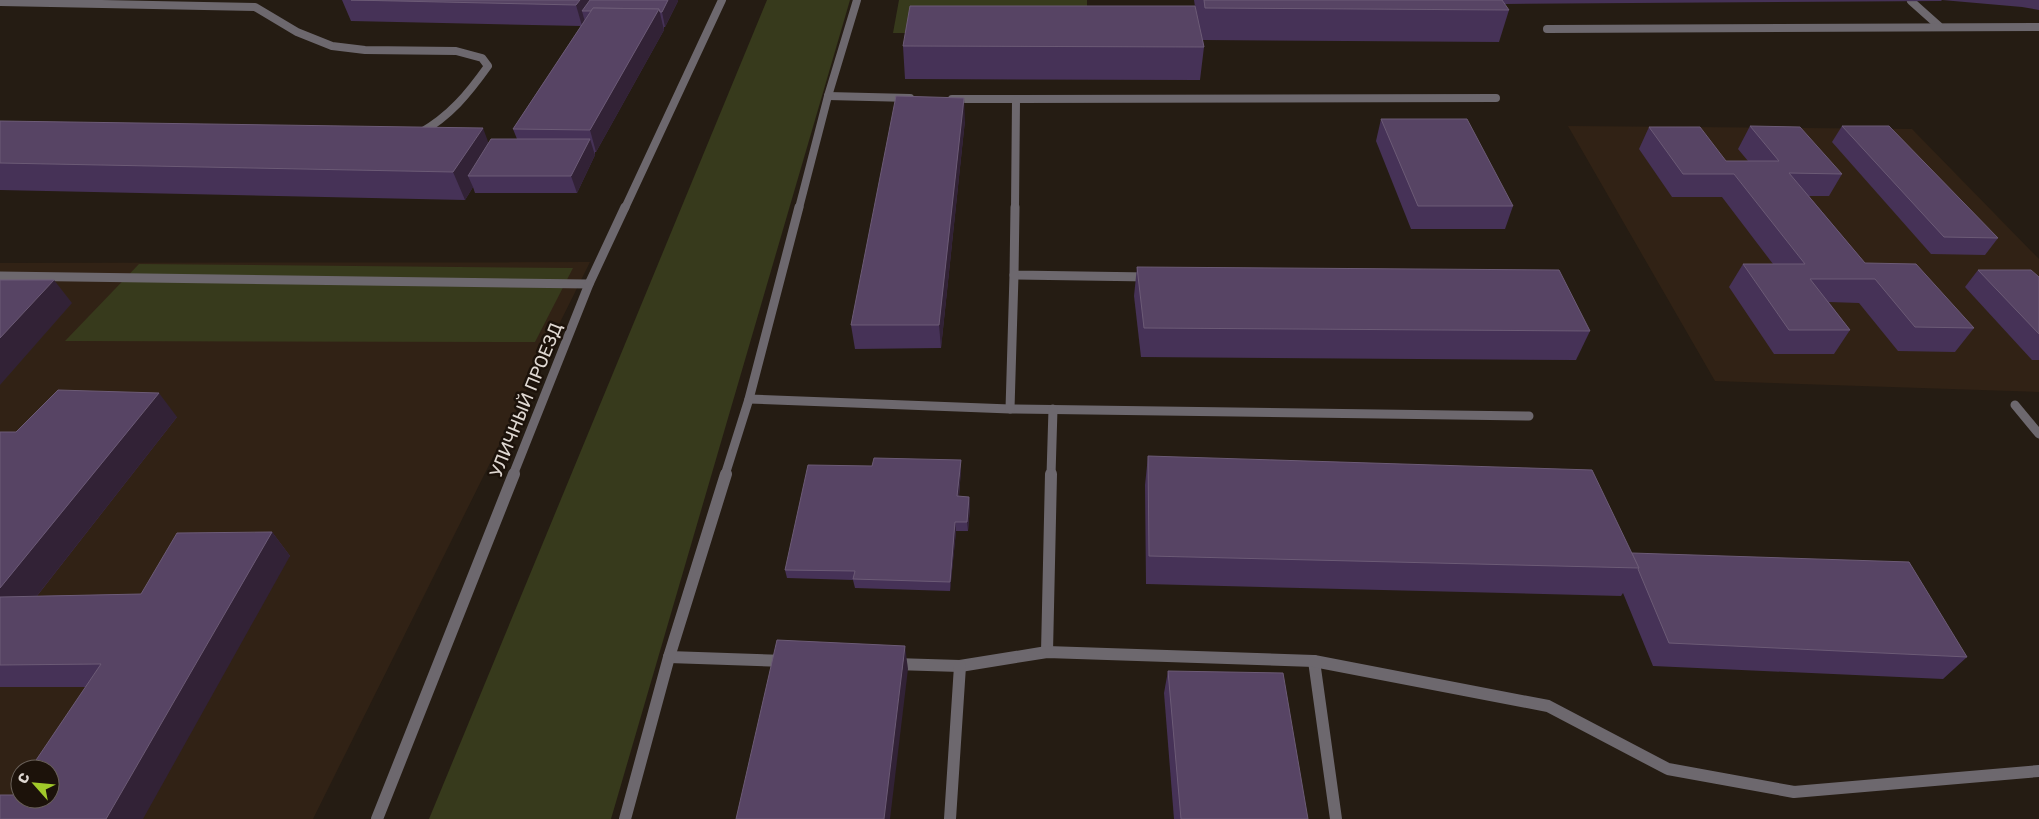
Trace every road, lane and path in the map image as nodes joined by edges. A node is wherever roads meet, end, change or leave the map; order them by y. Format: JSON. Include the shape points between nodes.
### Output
{"nodes":[{"id":1,"x":722,"y":0,"type":"edge"},
{"id":2,"x":857,"y":0,"type":"edge"},
{"id":3,"x":1911,"y":1,"type":"edge"},
{"id":4,"x":0,"y":2,"type":"edge"},
{"id":5,"x":1939,"y":26,"type":"junction"},
{"id":6,"x":2039,"y":27,"type":"edge"},
{"id":7,"x":1547,"y":29,"type":"dead end"},
{"id":8,"x":828,"y":96,"type":"junction"},
{"id":9,"x":917,"y":98,"type":"edge"},
{"id":10,"x":1496,"y":98,"type":"dead end"},
{"id":11,"x":946,"y":99,"type":"edge"},
{"id":12,"x":1016,"y":100,"type":"junction"},
{"id":13,"x":414,"y":134,"type":"edge"},
{"id":14,"x":1014,"y":275,"type":"junction"},
{"id":15,"x":0,"y":276,"type":"edge"},
{"id":16,"x":1162,"y":277,"type":"edge"},
{"id":17,"x":589,"y":284,"type":"junction"},
{"id":18,"x":749,"y":399,"type":"junction"},
{"id":19,"x":2015,"y":405,"type":"dead end"},
{"id":20,"x":1010,"y":409,"type":"junction"},
{"id":21,"x":1053,"y":409,"type":"junction"},
{"id":22,"x":1529,"y":416,"type":"dead end"},
{"id":23,"x":2039,"y":434,"type":"edge"},
{"id":24,"x":1046,"y":652,"type":"junction"},
{"id":25,"x":670,"y":657,"type":"junction"},
{"id":26,"x":795,"y":661,"type":"edge"},
{"id":27,"x":1314,"y":661,"type":"junction"},
{"id":28,"x":882,"y":663,"type":"edge"},
{"id":29,"x":960,"y":666,"type":"junction"},
{"id":30,"x":2039,"y":772,"type":"edge"},
{"id":31,"x":377,"y":819,"type":"edge"},
{"id":32,"x":625,"y":819,"type":"edge"},
{"id":33,"x":950,"y":819,"type":"edge"},
{"id":34,"x":1336,"y":819,"type":"edge"}],
"edges":[{"from":1,"to":17,"type":"street","name":"УЛИЧНЫЙ ПРОЕЗД"},
{"from":2,"to":8,"type":"street"},
{"from":3,"to":5,"type":"street"},
{"from":4,"to":13,"type":"street","via":[[255,7],[297,32],[332,46],[365,50],[456,51],[482,58],[488,66],[450,115]]},
{"from":5,"to":6,"type":"street"},
{"from":5,"to":7,"type":"street"},
{"from":8,"to":9,"type":"street"},
{"from":8,"to":18,"type":"street"},
{"from":10,"to":12,"type":"street"},
{"from":11,"to":12,"type":"street"},
{"from":12,"to":14,"type":"street"},
{"from":14,"to":16,"type":"street"},
{"from":14,"to":20,"type":"street"},
{"from":15,"to":17,"type":"street"},
{"from":17,"to":31,"type":"street","name":"УЛИЧНЫЙ ПРОЕЗД"},
{"from":18,"to":20,"type":"street"},
{"from":18,"to":25,"type":"street"},
{"from":19,"to":23,"type":"street"},
{"from":20,"to":21,"type":"street"},
{"from":21,"to":22,"type":"street"},
{"from":21,"to":24,"type":"street"},
{"from":24,"to":27,"type":"street"},
{"from":24,"to":29,"type":"street"},
{"from":25,"to":26,"type":"street"},
{"from":25,"to":32,"type":"street"},
{"from":27,"to":30,"type":"street","via":[[1548,706],[1668,769],[1794,792]]},
{"from":27,"to":34,"type":"street"},
{"from":28,"to":29,"type":"street"},
{"from":29,"to":33,"type":"street"}]}
